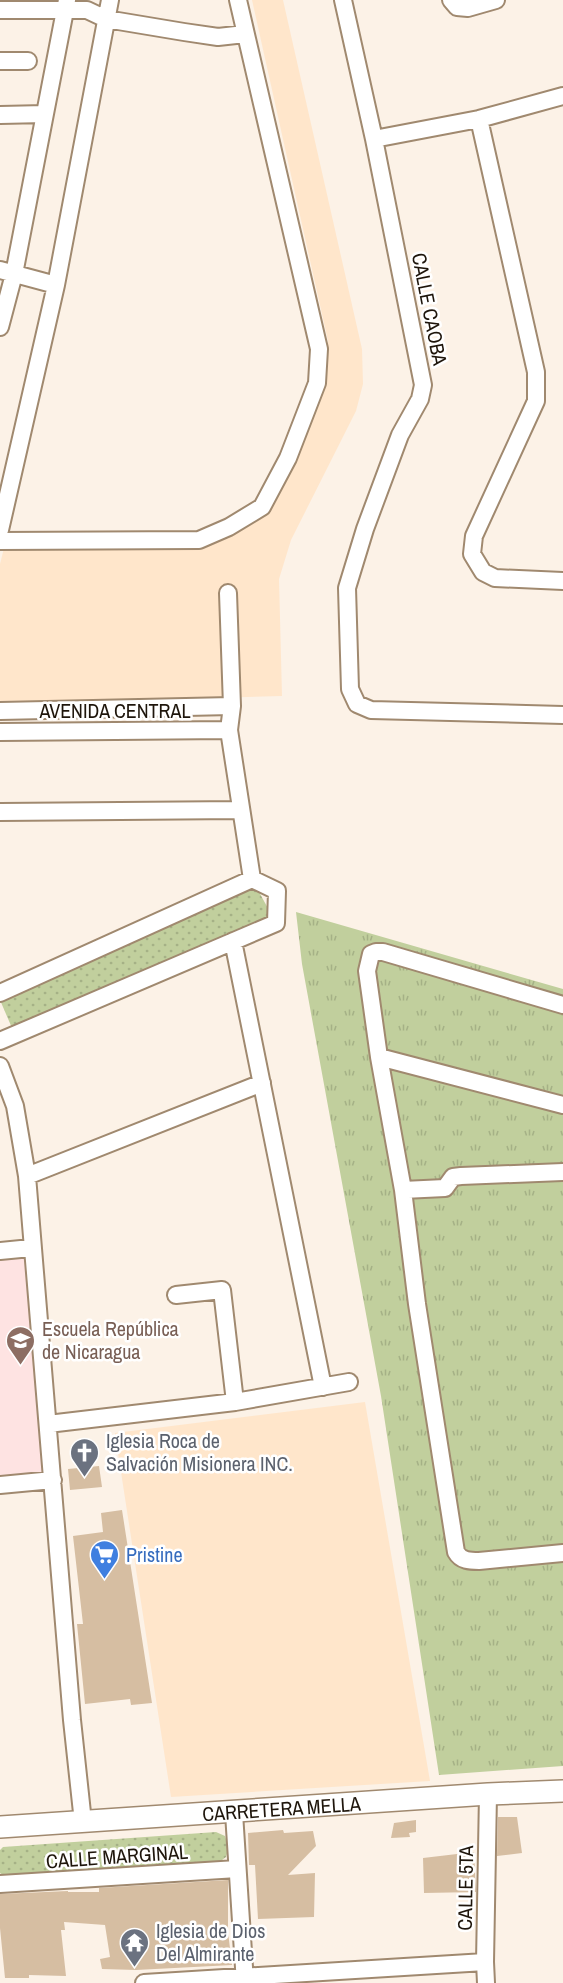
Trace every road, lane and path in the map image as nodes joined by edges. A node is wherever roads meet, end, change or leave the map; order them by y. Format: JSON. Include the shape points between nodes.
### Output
{"nodes":[{"id":1,"x":110,"y":0,"type":"edge"},
{"id":2,"x":238,"y":0,"type":"edge"},
{"id":3,"x":343,"y":0,"type":"edge"},
{"id":4,"x":451,"y":0,"type":"edge"},
{"id":5,"x":496,"y":0,"type":"edge"},
{"id":6,"x":66,"y":4,"type":"edge"},
{"id":7,"x":0,"y":10,"type":"edge"},
{"id":8,"x":106,"y":19,"type":"junction"},
{"id":9,"x":245,"y":34,"type":"junction"},
{"id":10,"x":0,"y":61,"type":"edge"},
{"id":11,"x":28,"y":61,"type":"dead end"},
{"id":12,"x":563,"y":96,"type":"edge"},
{"id":13,"x":45,"y":114,"type":"junction"},
{"id":14,"x":0,"y":116,"type":"edge"},
{"id":15,"x":478,"y":119,"type":"junction"},
{"id":16,"x":374,"y":139,"type":"junction"},
{"id":17,"x":7,"y":272,"type":"edge"},
{"id":18,"x":56,"y":285,"type":"junction"},
{"id":19,"x":0,"y":327,"type":"edge"},
{"id":20,"x":0,"y":530,"type":"edge"},
{"id":21,"x":0,"y":541,"type":"edge"},
{"id":22,"x":563,"y":581,"type":"edge"},
{"id":23,"x":228,"y":593,"type":"dead end"},
{"id":24,"x":232,"y":706,"type":"junction"},
{"id":25,"x":0,"y":711,"type":"edge"},
{"id":26,"x":563,"y":715,"type":"edge"},
{"id":27,"x":229,"y":730,"type":"junction"},
{"id":28,"x":0,"y":732,"type":"edge"},
{"id":29,"x":240,"y":810,"type":"junction"},
{"id":30,"x":0,"y":812,"type":"edge"},
{"id":31,"x":252,"y":879,"type":"junction"},
{"id":32,"x":233,"y":941,"type":"junction"},
{"id":33,"x":0,"y":993,"type":"edge"},
{"id":34,"x":563,"y":1005,"type":"edge"},
{"id":35,"x":0,"y":1041,"type":"edge"},
{"id":36,"x":379,"y":1057,"type":"junction"},
{"id":37,"x":0,"y":1066,"type":"edge"},
{"id":38,"x":262,"y":1083,"type":"junction"},
{"id":39,"x":563,"y":1105,"type":"edge"},
{"id":40,"x":563,"y":1172,"type":"edge"},
{"id":41,"x":27,"y":1176,"type":"junction"},
{"id":42,"x":403,"y":1190,"type":"junction"},
{"id":43,"x":32,"y":1248,"type":"junction"},
{"id":44,"x":0,"y":1251,"type":"edge"},
{"id":45,"x":176,"y":1295,"type":"dead end"},
{"id":46,"x":349,"y":1382,"type":"dead end"},
{"id":47,"x":323,"y":1387,"type":"junction"},
{"id":48,"x":235,"y":1402,"type":"junction"},
{"id":49,"x":48,"y":1424,"type":"junction"},
{"id":50,"x":53,"y":1480,"type":"junction"},
{"id":51,"x":0,"y":1485,"type":"edge"},
{"id":52,"x":563,"y":1553,"type":"edge"},
{"id":53,"x":563,"y":1791,"type":"edge"},
{"id":54,"x":488,"y":1794,"type":"junction"},
{"id":55,"x":234,"y":1812,"type":"junction"},
{"id":56,"x":83,"y":1822,"type":"junction"},
{"id":57,"x":0,"y":1827,"type":"edge"},
{"id":58,"x":237,"y":1869,"type":"junction"},
{"id":59,"x":0,"y":1884,"type":"edge"},
{"id":60,"x":485,"y":1962,"type":"junction"},
{"id":61,"x":245,"y":1981,"type":"edge"},
{"id":62,"x":144,"y":1983,"type":"edge"},
{"id":63,"x":486,"y":1983,"type":"edge"}],
"edges":[{"from":1,"to":8,"type":"street"},
{"from":2,"to":9,"type":"street"},
{"from":3,"to":16,"type":"street","name":"CALLE CAOBA"},
{"from":4,"to":5,"type":"street","via":[[457,7],[468,8]]},
{"from":6,"to":7,"type":"street"},
{"from":6,"to":8,"type":"street"},
{"from":6,"to":13,"type":"street"},
{"from":8,"to":9,"type":"street","via":[[218,37]]},
{"from":8,"to":18,"type":"street"},
{"from":9,"to":21,"type":"street","via":[[319,349],[317,383],[288,458],[262,507],[199,540]]},
{"from":10,"to":11,"type":"street"},
{"from":12,"to":15,"type":"street"},
{"from":13,"to":14,"type":"street"},
{"from":13,"to":17,"type":"street"},
{"from":15,"to":16,"type":"street"},
{"from":15,"to":22,"type":"street","via":[[537,389],[536,401],[474,536],[472,554],[483,572],[495,578]]},
{"from":16,"to":26,"type":"street","name":"CALLE CAOBA","via":[[423,385],[420,399],[400,435],[347,588],[350,689],[357,704],[370,710]]},
{"from":17,"to":18,"type":"street"},
{"from":17,"to":19,"type":"street"},
{"from":18,"to":20,"type":"street"},
{"from":23,"to":24,"type":"street"},
{"from":24,"to":25,"type":"street"},
{"from":24,"to":27,"type":"street"},
{"from":27,"to":28,"type":"street","name":"AVENIDA CENTRAL"},
{"from":27,"to":29,"type":"street"},
{"from":29,"to":30,"type":"street"},
{"from":29,"to":31,"type":"street"},
{"from":31,"to":32,"type":"street","via":[[277,891],[276,923]]},
{"from":31,"to":33,"type":"street"},
{"from":32,"to":35,"type":"street"},
{"from":32,"to":38,"type":"street"},
{"from":34,"to":36,"type":"street","via":[[376,952],[371,954],[367,971]]},
{"from":36,"to":39,"type":"street"},
{"from":36,"to":42,"type":"street"},
{"from":37,"to":41,"type":"street","via":[[15,1106]]},
{"from":38,"to":41,"type":"street"},
{"from":38,"to":47,"type":"street"},
{"from":40,"to":42,"type":"street","via":[[461,1176],[444,1188]]},
{"from":41,"to":43,"type":"street"},
{"from":42,"to":52,"type":"street","via":[[456,1552],[467,1561]]},
{"from":43,"to":44,"type":"street"},
{"from":43,"to":49,"type":"street"},
{"from":45,"to":48,"type":"street","via":[[222,1290]]},
{"from":46,"to":47,"type":"street"},
{"from":47,"to":48,"type":"street"},
{"from":48,"to":49,"type":"street"},
{"from":49,"to":50,"type":"street"},
{"from":50,"to":51,"type":"street"},
{"from":50,"to":56,"type":"street"},
{"from":53,"to":54,"type":"main road","name":"CARRETERA MELLA"},
{"from":54,"to":55,"type":"main road","name":"CARRETERA MELLA"},
{"from":54,"to":60,"type":"street","name":"CALLE 5TA"},
{"from":55,"to":56,"type":"main road","name":"CARRETERA MELLA"},
{"from":55,"to":58,"type":"street"},
{"from":56,"to":57,"type":"main road","name":"CARRETERA MELLA"},
{"from":58,"to":59,"type":"street","name":"CALLE MARGINAL"},
{"from":58,"to":61,"type":"street"},
{"from":60,"to":61,"type":"street"},
{"from":60,"to":63,"type":"street","name":"CALLE 5TA"},
{"from":61,"to":62,"type":"street"}]}
